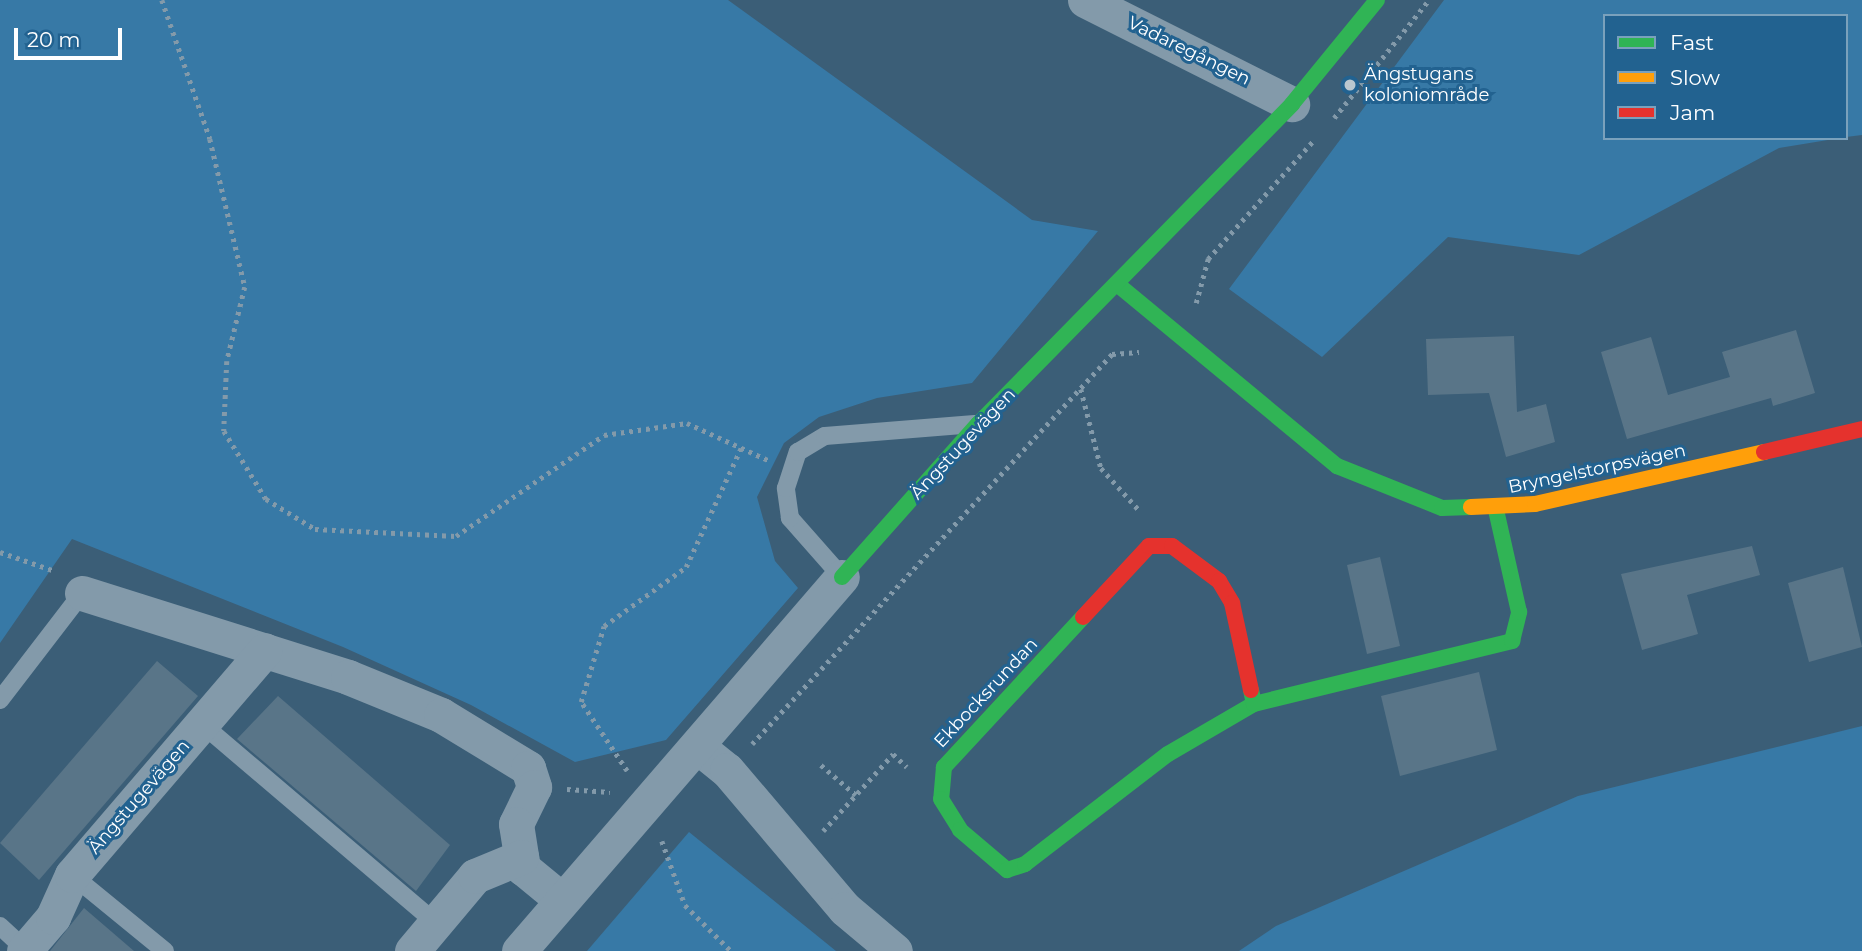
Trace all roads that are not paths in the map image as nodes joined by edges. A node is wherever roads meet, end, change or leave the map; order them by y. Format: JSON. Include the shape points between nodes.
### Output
{"nodes":[{"id":1,"x":1085,"y":0,"type":"edge"},
{"id":2,"x":1377,"y":0,"type":"edge"},
{"id":3,"x":1292,"y":104,"type":"junction"},
{"id":4,"x":1116,"y":284,"type":"junction"},
{"id":5,"x":978,"y":424,"type":"junction"},
{"id":6,"x":1862,"y":429,"type":"edge"},
{"id":7,"x":1496,"y":510,"type":"junction"},
{"id":8,"x":842,"y":577,"type":"junction"},
{"id":9,"x":82,"y":593,"type":"joint"},
{"id":10,"x":265,"y":650,"type":"junction"},
{"id":11,"x":0,"y":700,"type":"edge"},
{"id":12,"x":1254,"y":704,"type":"junction"},
{"id":13,"x":202,"y":724,"type":"junction"},
{"id":14,"x":697,"y":746,"type":"junction"},
{"id":15,"x":521,"y":857,"type":"junction"},
{"id":16,"x":72,"y":875,"type":"junction"},
{"id":17,"x":562,"y":900,"type":"junction"},
{"id":18,"x":436,"y":923,"type":"junction"},
{"id":19,"x":15,"y":942,"type":"edge"},
{"id":20,"x":165,"y":951,"type":"edge"},
{"id":21,"x":412,"y":951,"type":"edge"},
{"id":22,"x":519,"y":951,"type":"edge"},
{"id":23,"x":895,"y":951,"type":"edge"}],
"edges":[{"from":1,"to":3,"type":"street","name":"Vadaregången"},
{"from":2,"to":3,"type":"street","name":"Ängstugevägen"},
{"from":3,"to":4,"type":"street","name":"Ängstugevägen"},
{"from":4,"to":5,"type":"street","name":"Ängstugevägen"},
{"from":4,"to":7,"type":"street","name":"Bryngelstorpsvägen","via":[[1337,466],[1442,508]]},
{"from":5,"to":8,"type":"street","name":"Ängstugevägen"},
{"from":5,"to":8,"type":"lane","via":[[825,436],[798,452],[786,488],[790,518]]},
{"from":6,"to":7,"type":"street","name":"Bryngelstorpsvägen"},
{"from":7,"to":12,"type":"street","via":[[1519,612],[1512,641]]},
{"from":8,"to":14,"type":"street","name":"Ängstugevägen"},
{"from":9,"to":10,"type":"street"},
{"from":9,"to":11,"type":"lane"},
{"from":10,"to":13,"type":"street","name":"Ängstugevägen"},
{"from":10,"to":15,"type":"street","via":[[442,715],[528,768],[534,787],[516,824]]},
{"from":12,"to":12,"type":"street","name":"Ekbocksrundan","via":[[1231,603],[1219,581],[1163,546],[1149,546],[955,753],[944,767],[941,799],[960,830],[1007,870],[1025,864],[1168,754]]},
{"from":13,"to":16,"type":"street","name":"Ängstugevägen"},
{"from":13,"to":18,"type":"lane"},
{"from":14,"to":17,"type":"street","name":"Ängstugevägen","via":[[643,795]]},
{"from":14,"to":23,"type":"street","via":[[727,771],[845,909]]},
{"from":15,"to":17,"type":"street","via":[[523,868]]},
{"from":15,"to":18,"type":"street","via":[[475,876]]},
{"from":16,"to":19,"type":"street","name":"Ängstugevägen","via":[[53,917]]},
{"from":16,"to":20,"type":"lane"},
{"from":17,"to":22,"type":"street","name":"Ängstugevägen"},
{"from":18,"to":21,"type":"street"}]}
